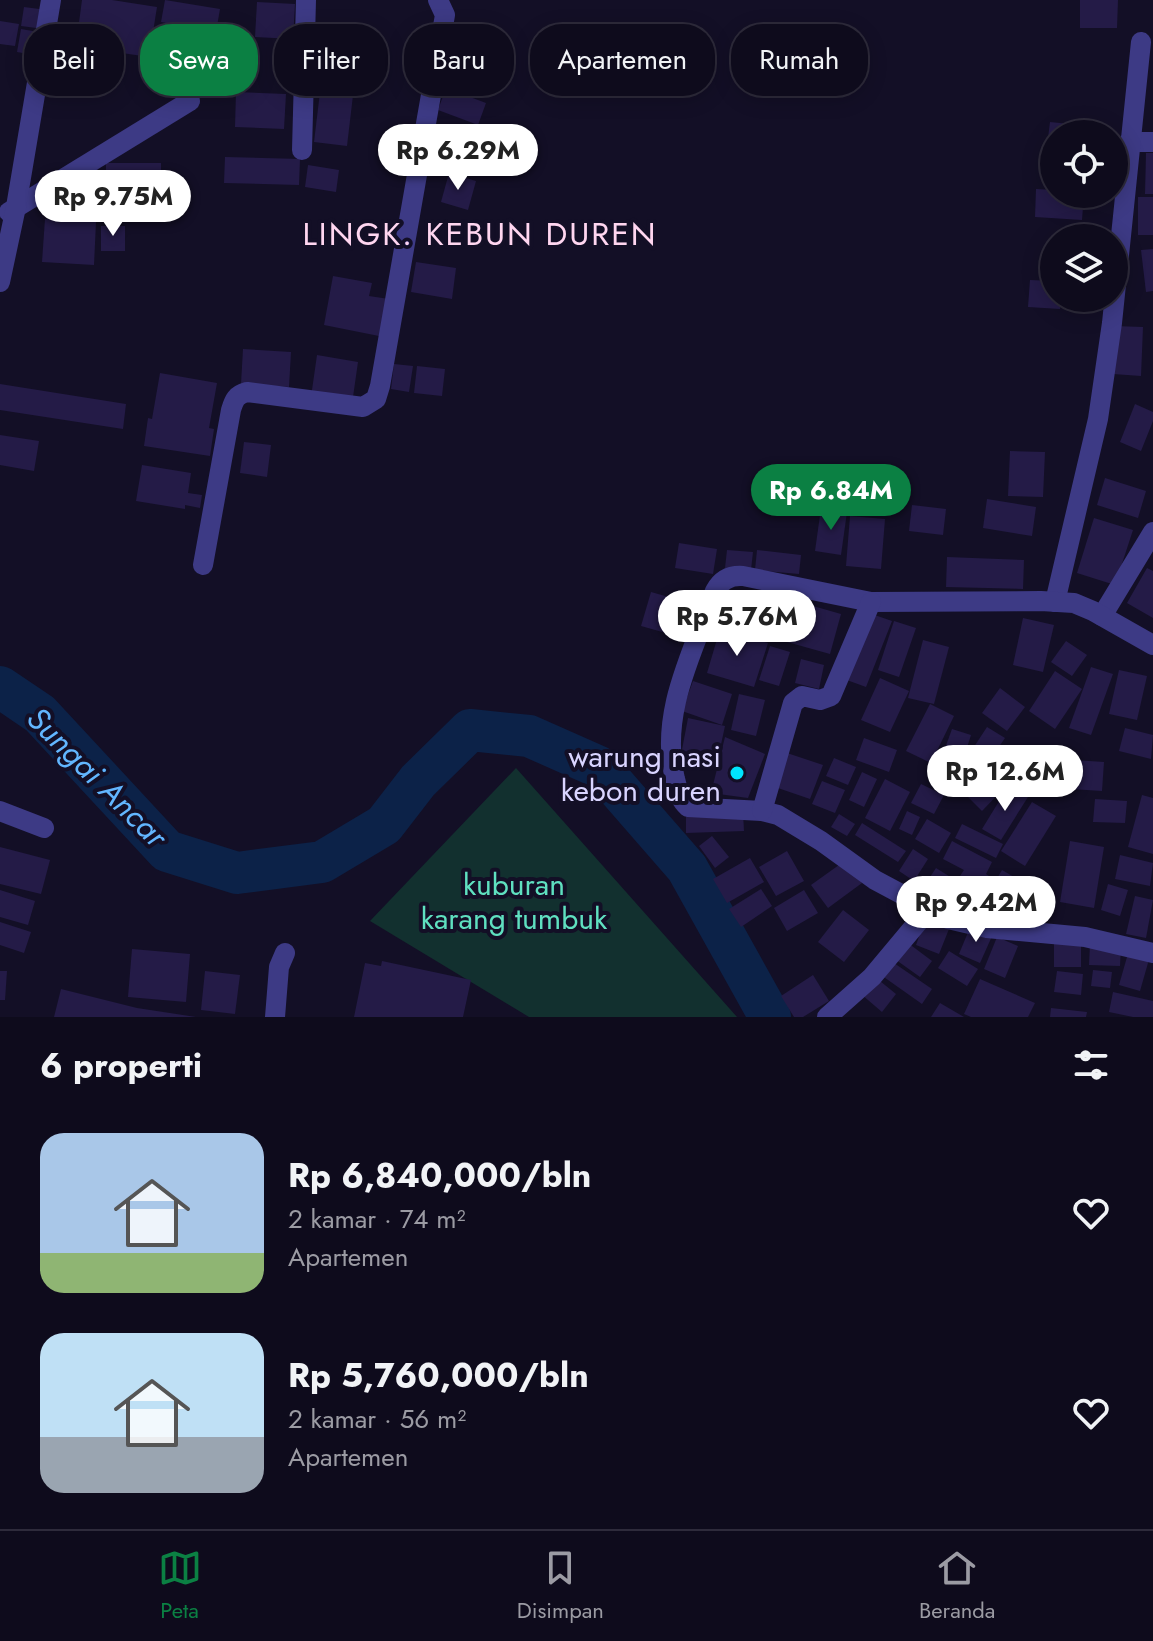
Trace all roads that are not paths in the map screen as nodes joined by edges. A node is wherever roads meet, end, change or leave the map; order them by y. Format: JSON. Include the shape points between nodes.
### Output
{"nodes":[{"id":1,"x":51,"y":0,"type":"edge"},
{"id":2,"x":306,"y":0,"type":"edge"},
{"id":3,"x":438,"y":0,"type":"edge"},
{"id":4,"x":1141,"y":42,"type":"dead end"},
{"id":5,"x":190,"y":101,"type":"dead end"},
{"id":6,"x":1129,"y":142,"type":"junction"},
{"id":7,"x":1153,"y":142,"type":"edge"},
{"id":8,"x":302,"y":150,"type":"dead end"},
{"id":9,"x":8,"y":212,"type":"edge"},
{"id":10,"x":0,"y":282,"type":"edge"},
{"id":11,"x":1153,"y":532,"type":"edge"},
{"id":12,"x":203,"y":565,"type":"dead end"},
{"id":13,"x":871,"y":602,"type":"junction"},
{"id":14,"x":1055,"y":602,"type":"junction"},
{"id":15,"x":1102,"y":616,"type":"junction"},
{"id":16,"x":1153,"y":645,"type":"edge"},
{"id":17,"x":0,"y":811,"type":"edge"},
{"id":18,"x":762,"y":811,"type":"junction"},
{"id":19,"x":44,"y":828,"type":"dead end"},
{"id":20,"x":928,"y":910,"type":"junction"},
{"id":21,"x":285,"y":953,"type":"dead end"},
{"id":22,"x":1153,"y":953,"type":"edge"},
{"id":23,"x":275,"y":1017,"type":"edge"},
{"id":24,"x":827,"y":1017,"type":"edge"}],
"edges":[{"from":1,"to":9,"type":"street"},
{"from":2,"to":8,"type":"street"},
{"from":3,"to":12,"type":"street","via":[[445,15],[376,399],[363,407],[240,394],[231,410]]},
{"from":4,"to":6,"type":"street"},
{"from":5,"to":9,"type":"street"},
{"from":6,"to":7,"type":"street"},
{"from":6,"to":14,"type":"street","via":[[1098,419]]},
{"from":9,"to":10,"type":"street"},
{"from":11,"to":15,"type":"street"},
{"from":13,"to":14,"type":"street"},
{"from":13,"to":18,"type":"street","via":[[833,695],[824,700],[802,696],[793,703]]},
{"from":13,"to":18,"type":"street","via":[[739,575],[715,591],[678,690],[671,732],[674,775],[688,807]]},
{"from":14,"to":15,"type":"street","via":[[1074,603]]},
{"from":15,"to":16,"type":"street"},
{"from":17,"to":19,"type":"street"},
{"from":18,"to":20,"type":"street","via":[[790,821]]},
{"from":20,"to":22,"type":"street","via":[[987,928],[1085,937]]},
{"from":20,"to":24,"type":"street","via":[[872,977]]},
{"from":21,"to":23,"type":"street"}]}
